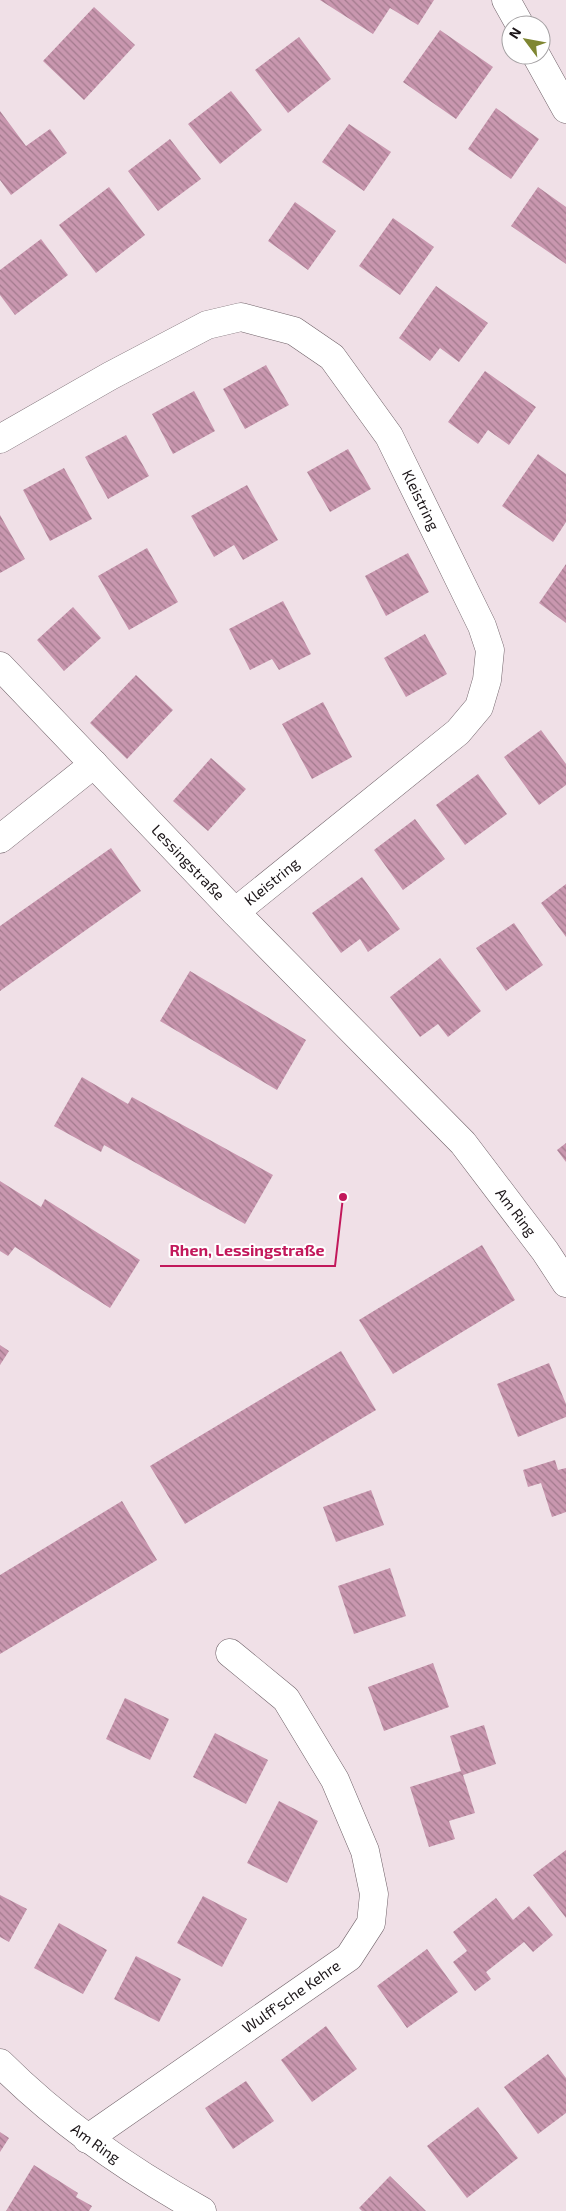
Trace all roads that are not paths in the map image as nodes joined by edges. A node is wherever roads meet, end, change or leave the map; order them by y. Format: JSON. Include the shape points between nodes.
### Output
{"nodes":[{"id":1,"x":506,"y":0,"type":"edge"},
{"id":2,"x":514,"y":15,"type":"edge"},
{"id":3,"x":542,"y":65,"type":"edge"},
{"id":4,"x":566,"y":109,"type":"edge"},
{"id":5,"x":0,"y":439,"type":"edge"},
{"id":6,"x":0,"y":666,"type":"edge"},
{"id":7,"x":94,"y":764,"type":"junction"},
{"id":8,"x":0,"y":839,"type":"edge"},
{"id":9,"x":235,"y":912,"type":"junction"},
{"id":10,"x":463,"y":1143,"type":"joint"},
{"id":11,"x":566,"y":1283,"type":"edge"},
{"id":12,"x":230,"y":1652,"type":"dead end"},
{"id":13,"x":0,"y":2063,"type":"edge"},
{"id":14,"x":87,"y":2139,"type":"junction"},
{"id":15,"x":202,"y":2211,"type":"edge"}],
"edges":[{"from":1,"to":2,"type":"street"},
{"from":3,"to":4,"type":"street"},
{"from":5,"to":9,"type":"street","name":"Kleistring","via":[[206,325],[241,317],[294,331],[332,357],[389,436],[482,626],[490,650],[487,680],[478,707],[458,732]]},
{"from":6,"to":7,"type":"street","name":"Lessingstraße"},
{"from":7,"to":8,"type":"street"},
{"from":7,"to":9,"type":"street","name":"Lessingstraße"},
{"from":9,"to":10,"type":"street","name":"Lessingstraße"},
{"from":10,"to":11,"type":"street","name":"Am Ring"},
{"from":12,"to":14,"type":"street","name":"Wulff'sche Kehre","via":[[286,1699],[335,1780],[365,1851],[374,1894],[372,1922],[349,1957]]},
{"from":13,"to":14,"type":"street","name":"Am Ring","via":[[27,2090]]},
{"from":14,"to":15,"type":"street","name":"Am Ring","via":[[147,2180]]}]}
